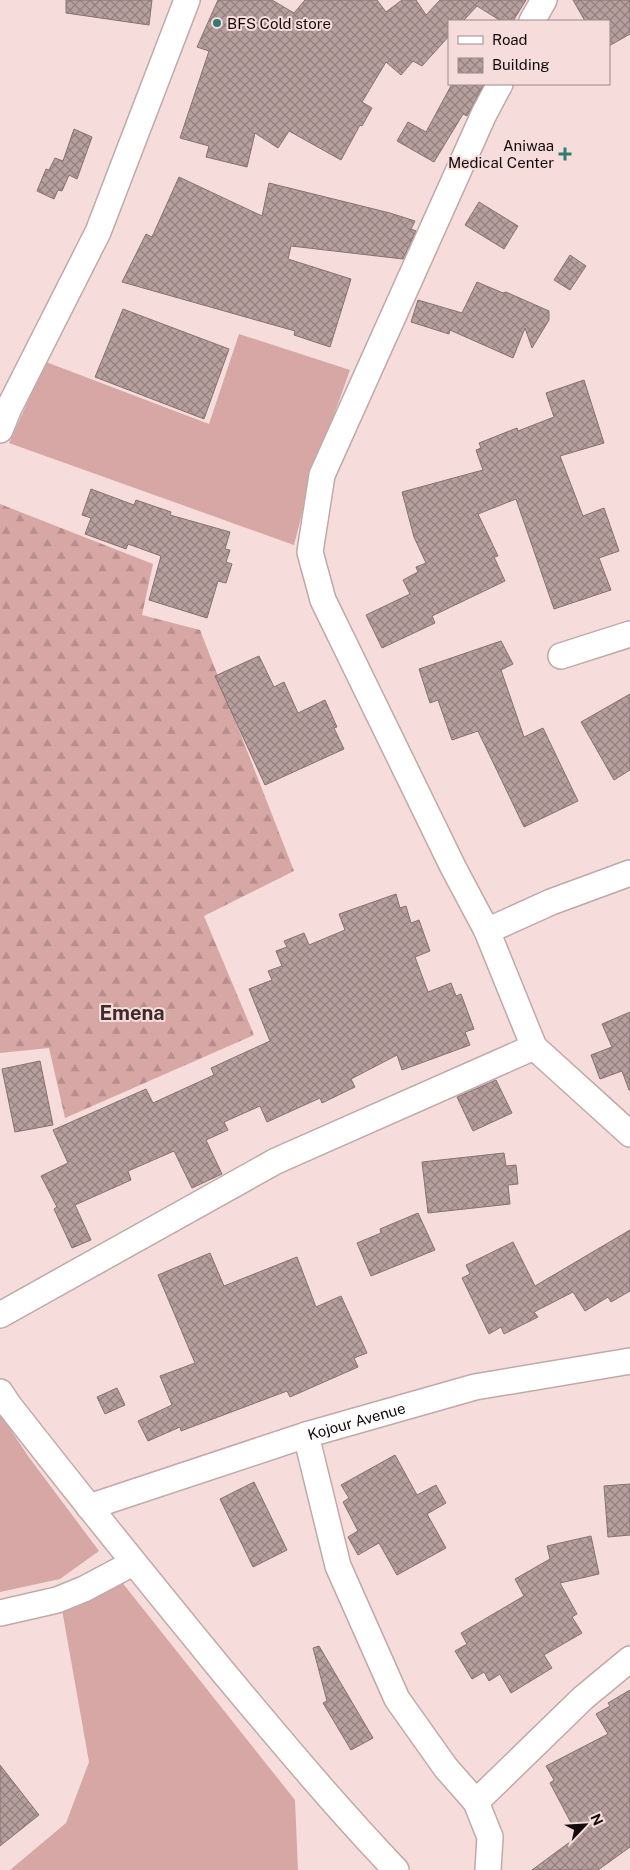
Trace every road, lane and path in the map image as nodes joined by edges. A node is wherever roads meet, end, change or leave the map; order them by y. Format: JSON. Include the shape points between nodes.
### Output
{"nodes":[{"id":1,"x":187,"y":0,"type":"edge"},
{"id":2,"x":544,"y":0,"type":"edge"},
{"id":3,"x":533,"y":20,"type":"edge"},
{"id":4,"x":499,"y":85,"type":"edge"},
{"id":5,"x":0,"y":430,"type":"edge"},
{"id":6,"x":630,"y":634,"type":"edge"},
{"id":7,"x":560,"y":656,"type":"dead end"},
{"id":8,"x":630,"y":873,"type":"edge"},
{"id":9,"x":486,"y":931,"type":"junction"},
{"id":10,"x":534,"y":1048,"type":"junction"},
{"id":11,"x":630,"y":1134,"type":"edge"},
{"id":12,"x":0,"y":1315,"type":"edge"},
{"id":13,"x":630,"y":1361,"type":"edge"},
{"id":14,"x":0,"y":1392,"type":"edge"},
{"id":15,"x":306,"y":1435,"type":"junction"},
{"id":16,"x":89,"y":1507,"type":"junction"},
{"id":17,"x":133,"y":1562,"type":"junction"},
{"id":18,"x":0,"y":1613,"type":"edge"},
{"id":19,"x":630,"y":1658,"type":"edge"},
{"id":20,"x":476,"y":1802,"type":"junction"},
{"id":21,"x":396,"y":1870,"type":"edge"},
{"id":22,"x":488,"y":1870,"type":"edge"}],
"edges":[{"from":1,"to":5,"type":"street","via":[[98,232]]},
{"from":2,"to":3,"type":"street"},
{"from":4,"to":9,"type":"street","via":[[322,475],[310,552],[323,600]]},
{"from":6,"to":7,"type":"street"},
{"from":8,"to":9,"type":"street","via":[[551,902]]},
{"from":9,"to":10,"type":"street"},
{"from":10,"to":11,"type":"street"},
{"from":10,"to":12,"type":"street","via":[[276,1161]]},
{"from":13,"to":15,"type":"street","name":"Kojour Avenue","via":[[475,1387]]},
{"from":14,"to":16,"type":"street"},
{"from":15,"to":16,"type":"street","name":"Kojour Avenue"},
{"from":15,"to":20,"type":"street","via":[[338,1566],[397,1698],[446,1768]]},
{"from":16,"to":17,"type":"street"},
{"from":17,"to":18,"type":"street","via":[[57,1600]]},
{"from":17,"to":21,"type":"street","via":[[349,1821]]},
{"from":19,"to":20,"type":"street","via":[[583,1698]]},
{"from":20,"to":22,"type":"street","via":[[490,1837]]}]}
